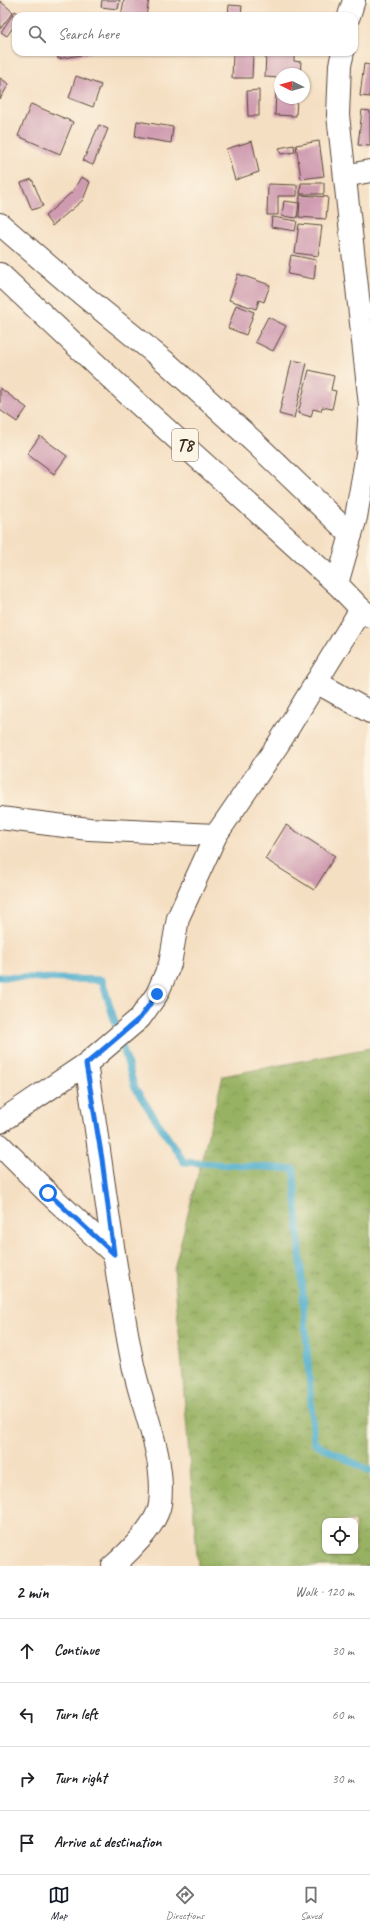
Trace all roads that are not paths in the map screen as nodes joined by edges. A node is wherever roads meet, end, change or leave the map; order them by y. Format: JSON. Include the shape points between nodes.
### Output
{"nodes":[{"id":1,"x":354,"y":0,"type":"edge"},
{"id":2,"x":350,"y":12,"type":"edge"},
{"id":3,"x":342,"y":56,"type":"edge"},
{"id":4,"x":370,"y":171,"type":"edge"},
{"id":5,"x":346,"y":176,"type":"junction"},
{"id":6,"x":0,"y":224,"type":"edge"},
{"id":7,"x":0,"y":274,"type":"edge"},
{"id":8,"x":370,"y":405,"type":"edge"},
{"id":9,"x":369,"y":454,"type":"edge"},
{"id":10,"x":359,"y":528,"type":"edge"},
{"id":11,"x":337,"y":584,"type":"junction"},
{"id":12,"x":365,"y":612,"type":"edge"},
{"id":13,"x":316,"y":682,"type":"junction"},
{"id":14,"x":370,"y":712,"type":"edge"},
{"id":15,"x":0,"y":818,"type":"edge"},
{"id":16,"x":216,"y":835,"type":"junction"},
{"id":17,"x":86,"y":1064,"type":"junction"},
{"id":18,"x":0,"y":1122,"type":"edge"},
{"id":19,"x":0,"y":1146,"type":"edge"},
{"id":20,"x":114,"y":1254,"type":"junction"},
{"id":21,"x":113,"y":1566,"type":"edge"}],
"edges":[{"from":1,"to":2,"type":"main road"},
{"from":3,"to":5,"type":"main road","via":[[338,115]]},
{"from":4,"to":5,"type":"main road"},
{"from":5,"to":8,"type":"main road"},
{"from":6,"to":10,"type":"main road","via":[[168,364],[253,441]]},
{"from":7,"to":11,"type":"main road","number":"T8","via":[[134,400]]},
{"from":8,"to":9,"type":"main road"},
{"from":9,"to":10,"type":"main road"},
{"from":10,"to":11,"type":"main road"},
{"from":11,"to":12,"type":"main road","number":"T8"},
{"from":12,"to":13,"type":"main road"},
{"from":13,"to":14,"type":"main road"},
{"from":13,"to":16,"type":"main road","via":[[279,743]]},
{"from":15,"to":16,"type":"main road","via":[[89,829]]},
{"from":16,"to":17,"type":"main road","via":[[178,918],[170,964],[157,994],[140,1018]]},
{"from":17,"to":18,"type":"main road"},
{"from":17,"to":20,"type":"main road"},
{"from":19,"to":20,"type":"main road"},
{"from":20,"to":21,"type":"main road","via":[[133,1368],[159,1465],[161,1485],[160,1507],[153,1522]]}]}
